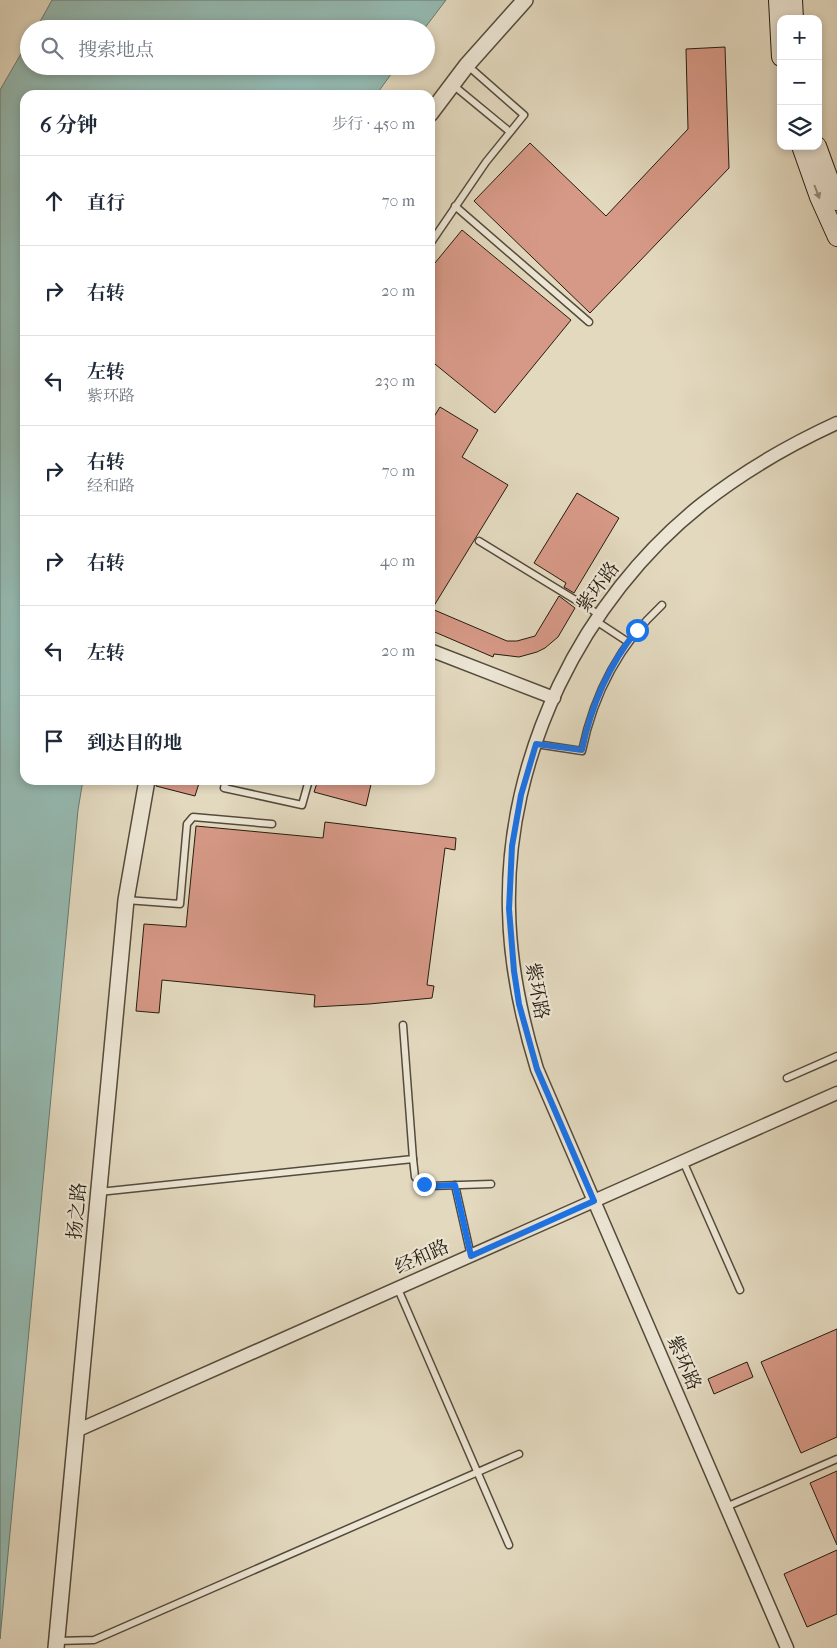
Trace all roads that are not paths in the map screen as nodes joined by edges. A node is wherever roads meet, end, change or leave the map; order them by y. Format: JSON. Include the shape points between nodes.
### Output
{"nodes":[{"id":1,"x":525,"y":0,"type":"edge"},
{"id":2,"x":778,"y":0,"type":"edge"},
{"id":3,"x":793,"y":0,"type":"edge"},
{"id":4,"x":779,"y":15,"type":"edge"},
{"id":5,"x":794,"y":15,"type":"edge"},
{"id":6,"x":467,"y":65,"type":"junction"},
{"id":7,"x":452,"y":84,"type":"junction"},
{"id":8,"x":435,"y":107,"type":"edge"},
{"id":9,"x":510,"y":132,"type":"junction"},
{"id":10,"x":802,"y":150,"type":"edge"},
{"id":11,"x":818,"y":150,"type":"edge"},
{"id":12,"x":837,"y":201,"type":"edge"},
{"id":13,"x":455,"y":206,"type":"junction"},
{"id":14,"x":435,"y":236,"type":"edge"},
{"id":15,"x":837,"y":237,"type":"edge"},
{"id":16,"x":588,"y":322,"type":"dead end"},
{"id":17,"x":837,"y":423,"type":"edge"},
{"id":18,"x":479,"y":541,"type":"dead end"},
{"id":19,"x":662,"y":605,"type":"dead end"},
{"id":20,"x":598,"y":618,"type":"junction"},
{"id":21,"x":628,"y":642,"type":"junction"},
{"id":22,"x":435,"y":652,"type":"edge"},
{"id":23,"x":554,"y":698,"type":"junction"},
{"id":24,"x":536,"y":744,"type":"junction"},
{"id":25,"x":147,"y":785,"type":"edge"},
{"id":26,"x":225,"y":785,"type":"edge"},
{"id":27,"x":308,"y":785,"type":"edge"},
{"id":28,"x":272,"y":824,"type":"dead end"},
{"id":29,"x":126,"y":900,"type":"junction"},
{"id":30,"x":403,"y":1025,"type":"dead end"},
{"id":31,"x":837,"y":1056,"type":"edge"},
{"id":32,"x":787,"y":1078,"type":"dead end"},
{"id":33,"x":837,"y":1093,"type":"edge"},
{"id":34,"x":413,"y":1159,"type":"junction"},
{"id":35,"x":683,"y":1161,"type":"junction"},
{"id":36,"x":491,"y":1184,"type":"dead end"},
{"id":37,"x":455,"y":1185,"type":"junction"},
{"id":38,"x":99,"y":1192,"type":"junction"},
{"id":39,"x":594,"y":1201,"type":"junction"},
{"id":40,"x":471,"y":1256,"type":"junction"},
{"id":41,"x":398,"y":1289,"type":"junction"},
{"id":42,"x":740,"y":1290,"type":"dead end"},
{"id":43,"x":76,"y":1432,"type":"junction"},
{"id":44,"x":518,"y":1454,"type":"dead end"},
{"id":45,"x":837,"y":1460,"type":"edge"},
{"id":46,"x":477,"y":1472,"type":"junction"},
{"id":47,"x":726,"y":1507,"type":"junction"},
{"id":48,"x":509,"y":1545,"type":"dead end"},
{"id":49,"x":56,"y":1644,"type":"edge"},
{"id":50,"x":787,"y":1648,"type":"edge"}],
"edges":[{"from":1,"to":6,"type":"street"},
{"from":2,"to":4,"type":"main road"},
{"from":3,"to":5,"type":"main road"},
{"from":6,"to":7,"type":"street"},
{"from":6,"to":9,"type":"lane","via":[[524,115]]},
{"from":7,"to":8,"type":"street"},
{"from":7,"to":9,"type":"lane"},
{"from":9,"to":13,"type":"lane"},
{"from":10,"to":15,"type":"main road","one_way":true},
{"from":11,"to":12,"type":"main road"},
{"from":13,"to":14,"type":"lane"},
{"from":13,"to":16,"type":"lane"},
{"from":17,"to":20,"type":"street","name":"紫环路","via":[[790,446],[701,505],[640,564]]},
{"from":18,"to":20,"type":"lane"},
{"from":19,"to":21,"type":"lane"},
{"from":20,"to":21,"type":"lane"},
{"from":20,"to":23,"type":"street","name":"紫环路"},
{"from":21,"to":24,"type":"lane","via":[[598,694],[582,750]]},
{"from":22,"to":23,"type":"street"},
{"from":23,"to":24,"type":"street","name":"紫环路"},
{"from":24,"to":39,"type":"street","name":"紫环路","via":[[521,795],[512,846],[509,909],[514,971],[519,1004],[537,1069]]},
{"from":25,"to":29,"type":"street","name":"扬之路"},
{"from":26,"to":27,"type":"lane","via":[[224,788],[302,805]]},
{"from":28,"to":29,"type":"lane","via":[[193,817],[187,824],[180,904]]},
{"from":29,"to":38,"type":"street","name":"扬之路"},
{"from":30,"to":34,"type":"lane"},
{"from":31,"to":32,"type":"lane"},
{"from":33,"to":35,"type":"street","name":"经和路"},
{"from":34,"to":37,"type":"lane","via":[[419,1181],[430,1186]]},
{"from":34,"to":38,"type":"lane"},
{"from":35,"to":39,"type":"street","name":"经和路"},
{"from":35,"to":42,"type":"lane"},
{"from":36,"to":37,"type":"lane"},
{"from":37,"to":40,"type":"lane"},
{"from":38,"to":43,"type":"street","name":"扬之路"},
{"from":39,"to":40,"type":"street","name":"经和路"},
{"from":39,"to":47,"type":"street","name":"紫环路"},
{"from":40,"to":41,"type":"street","name":"经和路"},
{"from":41,"to":43,"type":"street","name":"经和路"},
{"from":41,"to":46,"type":"lane"},
{"from":43,"to":49,"type":"street","name":"扬之路"},
{"from":44,"to":46,"type":"lane"},
{"from":45,"to":47,"type":"lane"},
{"from":46,"to":48,"type":"lane"},
{"from":46,"to":49,"type":"lane","via":[[94,1640]]},
{"from":47,"to":50,"type":"street","name":"紫环路"}]}
